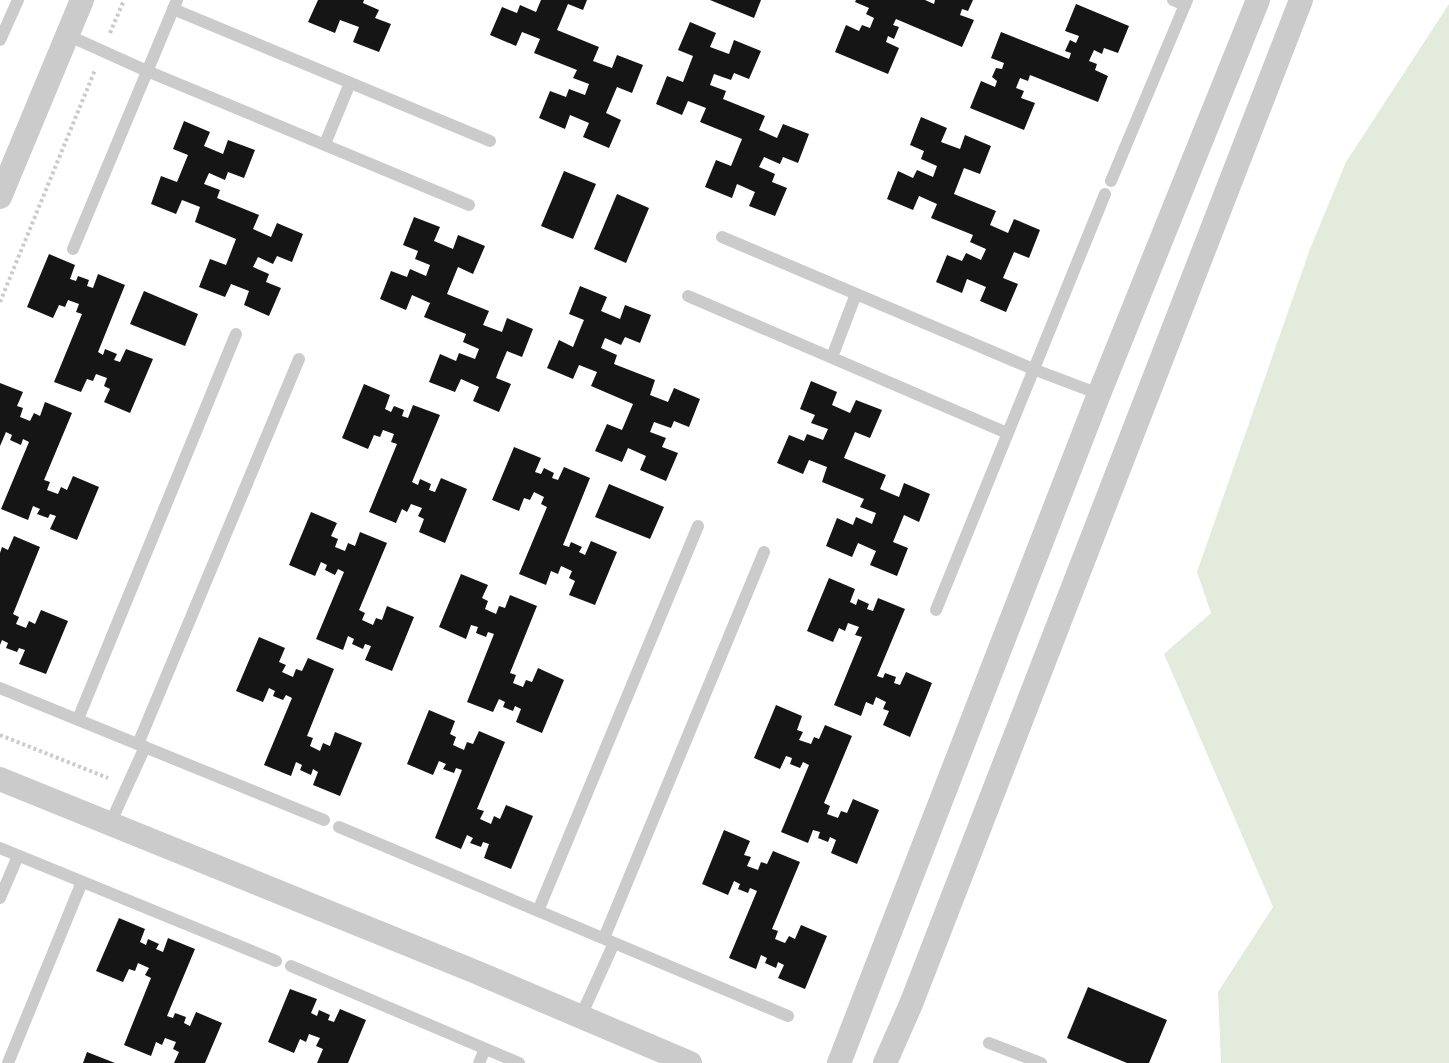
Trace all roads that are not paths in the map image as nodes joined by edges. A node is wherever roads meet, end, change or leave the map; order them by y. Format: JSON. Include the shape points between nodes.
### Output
{"nodes":[{"id":1,"x":18,"y":0,"type":"edge"},
{"id":2,"x":82,"y":0,"type":"edge"},
{"id":3,"x":1301,"y":0,"type":"edge"},
{"id":4,"x":1253,"y":1,"type":"edge"},
{"id":5,"x":1181,"y":2,"type":"edge"},
{"id":6,"x":175,"y":5,"type":"edge"},
{"id":7,"x":67,"y":35,"type":"junction"},
{"id":8,"x":0,"y":40,"type":"edge"},
{"id":9,"x":147,"y":71,"type":"junction"},
{"id":10,"x":350,"y":83,"type":"junction"},
{"id":11,"x":490,"y":141,"type":"dead end"},
{"id":12,"x":325,"y":144,"type":"junction"},
{"id":13,"x":5,"y":170,"type":"edge"},
{"id":14,"x":1111,"y":181,"type":"dead end"},
{"id":15,"x":1105,"y":194,"type":"dead end"},
{"id":16,"x":0,"y":197,"type":"edge"},
{"id":17,"x":469,"y":205,"type":"dead end"},
{"id":18,"x":722,"y":237,"type":"dead end"},
{"id":19,"x":73,"y":249,"type":"dead end"},
{"id":20,"x":856,"y":294,"type":"junction"},
{"id":21,"x":688,"y":296,"type":"dead end"},
{"id":22,"x":236,"y":334,"type":"dead end"},
{"id":23,"x":832,"y":357,"type":"junction"},
{"id":24,"x":298,"y":358,"type":"dead end"},
{"id":25,"x":1033,"y":369,"type":"junction"},
{"id":26,"x":1099,"y":394,"type":"junction"},
{"id":27,"x":1007,"y":433,"type":"junction"},
{"id":28,"x":698,"y":526,"type":"dead end"},
{"id":29,"x":764,"y":552,"type":"dead end"},
{"id":30,"x":936,"y":610,"type":"dead end"},
{"id":31,"x":0,"y":688,"type":"edge"},
{"id":32,"x":78,"y":720,"type":"junction"},
{"id":33,"x":141,"y":745,"type":"junction"},
{"id":34,"x":0,"y":779,"type":"edge"},
{"id":35,"x":324,"y":820,"type":"dead end"},
{"id":36,"x":110,"y":824,"type":"junction"},
{"id":37,"x":339,"y":827,"type":"dead end"},
{"id":38,"x":0,"y":849,"type":"edge"},
{"id":39,"x":18,"y":856,"type":"junction"},
{"id":40,"x":82,"y":882,"type":"junction"},
{"id":41,"x":0,"y":898,"type":"edge"},
{"id":42,"x":538,"y":911,"type":"junction"},
{"id":43,"x":609,"y":941,"type":"junction"},
{"id":44,"x":276,"y":961,"type":"dead end"},
{"id":45,"x":291,"y":966,"type":"dead end"},
{"id":46,"x":581,"y":1016,"type":"junction"},
{"id":47,"x":788,"y":1016,"type":"dead end"},
{"id":48,"x":988,"y":1043,"type":"dead end"},
{"id":49,"x":485,"y":1048,"type":"junction"},
{"id":50,"x":8,"y":1063,"type":"edge"},
{"id":51,"x":479,"y":1063,"type":"edge"},
{"id":52,"x":519,"y":1063,"type":"edge"},
{"id":53,"x":690,"y":1063,"type":"edge"},
{"id":54,"x":839,"y":1063,"type":"edge"},
{"id":55,"x":885,"y":1063,"type":"edge"},
{"id":56,"x":1041,"y":1063,"type":"edge"}],
"edges":[{"from":1,"to":8,"type":"lane"},
{"from":2,"to":7,"type":"street"},
{"from":3,"to":55,"type":"street"},
{"from":4,"to":26,"type":"street"},
{"from":5,"to":14,"type":"lane"},
{"from":6,"to":9,"type":"lane"},
{"from":6,"to":10,"type":"lane"},
{"from":7,"to":9,"type":"lane"},
{"from":7,"to":13,"type":"street"},
{"from":9,"to":12,"type":"lane"},
{"from":9,"to":19,"type":"lane"},
{"from":10,"to":11,"type":"lane"},
{"from":10,"to":12,"type":"lane"},
{"from":12,"to":17,"type":"lane"},
{"from":13,"to":16,"type":"street"},
{"from":15,"to":25,"type":"lane"},
{"from":18,"to":20,"type":"lane"},
{"from":20,"to":23,"type":"lane"},
{"from":20,"to":25,"type":"lane"},
{"from":21,"to":23,"type":"lane"},
{"from":22,"to":32,"type":"lane"},
{"from":23,"to":27,"type":"lane"},
{"from":24,"to":33,"type":"lane"},
{"from":25,"to":26,"type":"lane"},
{"from":25,"to":27,"type":"lane"},
{"from":26,"to":54,"type":"street"},
{"from":27,"to":30,"type":"lane"},
{"from":28,"to":42,"type":"lane"},
{"from":29,"to":43,"type":"lane"},
{"from":31,"to":32,"type":"lane"},
{"from":32,"to":33,"type":"lane"},
{"from":33,"to":35,"type":"lane"},
{"from":33,"to":36,"type":"lane"},
{"from":34,"to":36,"type":"street"},
{"from":36,"to":46,"type":"street"},
{"from":37,"to":42,"type":"lane"},
{"from":38,"to":39,"type":"lane"},
{"from":39,"to":40,"type":"lane"},
{"from":39,"to":41,"type":"lane"},
{"from":40,"to":44,"type":"lane"},
{"from":40,"to":50,"type":"lane"},
{"from":42,"to":43,"type":"lane"},
{"from":43,"to":46,"type":"lane"},
{"from":43,"to":47,"type":"lane"},
{"from":45,"to":49,"type":"lane"},
{"from":46,"to":53,"type":"street"},
{"from":48,"to":56,"type":"lane"},
{"from":49,"to":51,"type":"lane"},
{"from":49,"to":52,"type":"lane"}]}
